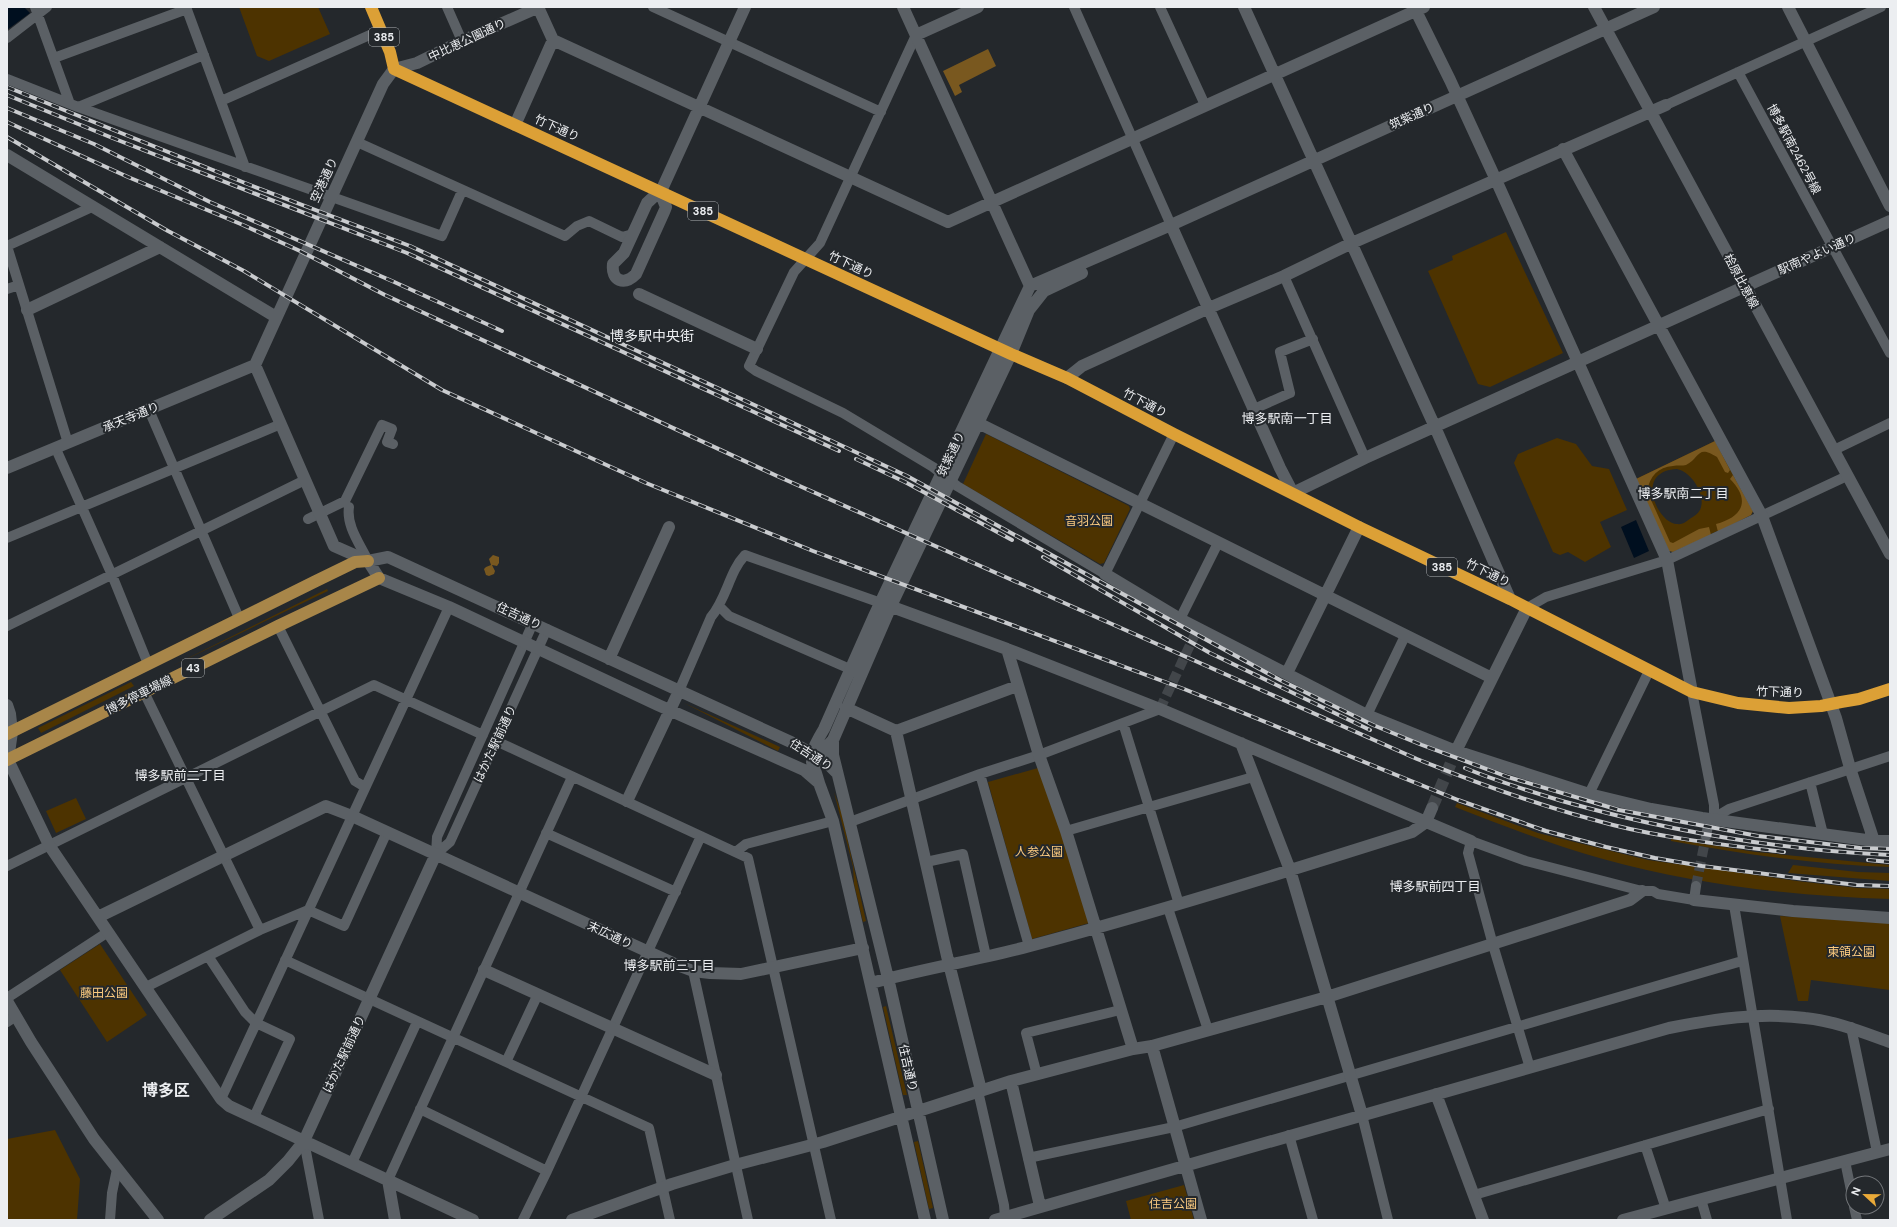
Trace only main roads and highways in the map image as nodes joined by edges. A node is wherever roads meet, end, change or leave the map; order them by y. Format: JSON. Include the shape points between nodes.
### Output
{"nodes":[{"id":1,"x":371,"y":7,"type":"edge"},
{"id":2,"x":368,"y":561,"type":"road end"},
{"id":3,"x":379,"y":578,"type":"road end"},
{"id":4,"x":1890,"y":689,"type":"edge"},
{"id":5,"x":10,"y":733,"type":"edge"},
{"id":6,"x":8,"y":760,"type":"edge"}],
"edges":[{"from":1,"to":4,"type":"highway","name":"竹下通り","number":"385","via":[[390,52],[394,69],[1067,378],[1174,434],[1510,599],[1692,692],[1738,703],[1773,707],[1809,707],[1858,699]]},
{"from":2,"to":5,"type":"main road","name":"博多停車場線","number":"43","via":[[355,562]]},
{"from":3,"to":6,"type":"main road","name":"博多停車場線","number":"43"}]}
